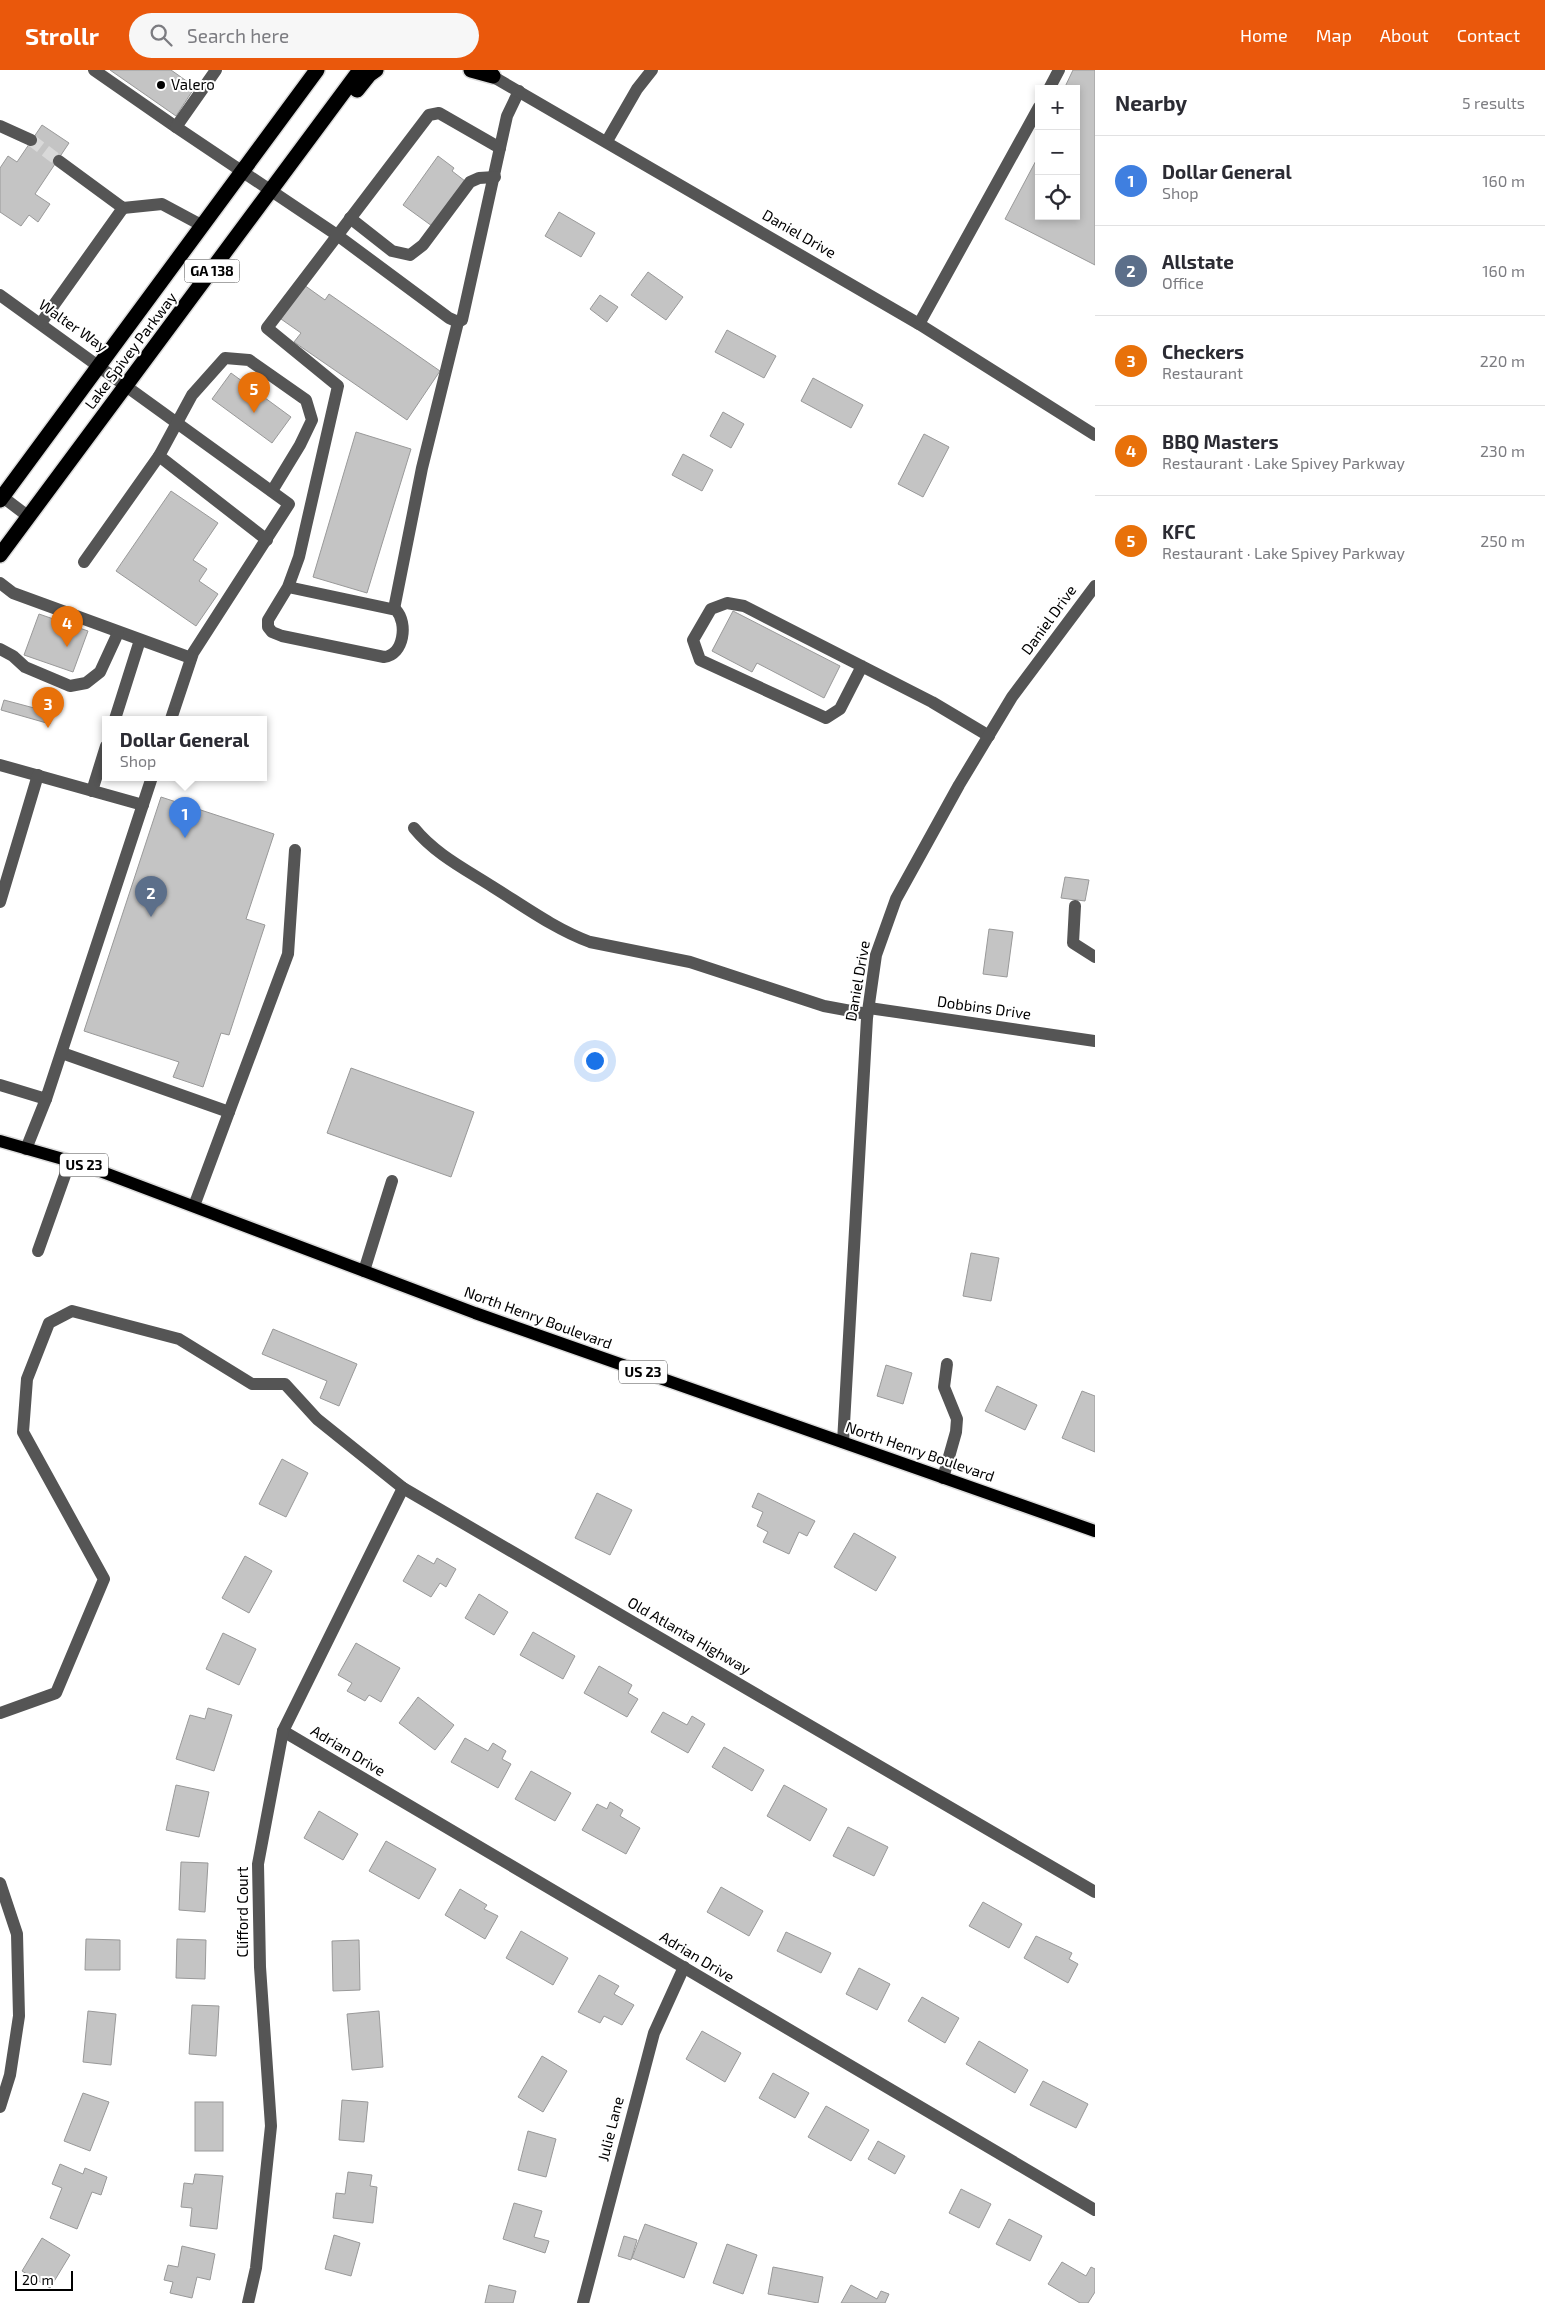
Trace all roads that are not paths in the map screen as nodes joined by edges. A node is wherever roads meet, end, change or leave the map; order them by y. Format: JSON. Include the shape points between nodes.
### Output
{"nodes":[{"id":1,"x":94,"y":70,"type":"edge"},
{"id":2,"x":216,"y":70,"type":"edge"},
{"id":3,"x":318,"y":70,"type":"edge"},
{"id":4,"x":360,"y":70,"type":"edge"},
{"id":5,"x":376,"y":70,"type":"edge"},
{"id":6,"x":471,"y":70,"type":"edge"},
{"id":7,"x":652,"y":70,"type":"edge"},
{"id":8,"x":1059,"y":70,"type":"edge"},
{"id":9,"x":488,"y":72,"type":"edge"},
{"id":10,"x":1051,"y":85,"type":"edge"},
{"id":11,"x":519,"y":91,"type":"junction"},
{"id":12,"x":1035,"y":114,"type":"edge"},
{"id":13,"x":0,"y":126,"type":"edge"},
{"id":14,"x":176,"y":127,"type":"junction"},
{"id":15,"x":31,"y":140,"type":"tunnel mouth"},
{"id":16,"x":607,"y":141,"type":"junction"},
{"id":17,"x":500,"y":148,"type":"junction"},
{"id":18,"x":298,"y":156,"type":"junction"},
{"id":19,"x":58,"y":160,"type":"tunnel mouth"},
{"id":20,"x":243,"y":171,"type":"junction"},
{"id":21,"x":495,"y":177,"type":"junction"},
{"id":22,"x":271,"y":192,"type":"junction"},
{"id":23,"x":123,"y":208,"type":"junction"},
{"id":24,"x":350,"y":218,"type":"junction"},
{"id":25,"x":203,"y":226,"type":"junction"},
{"id":26,"x":337,"y":235,"type":"junction"},
{"id":27,"x":0,"y":295,"type":"edge"},
{"id":28,"x":458,"y":322,"type":"junction"},
{"id":29,"x":41,"y":323,"type":"junction"},
{"id":30,"x":919,"y":324,"type":"junction"},
{"id":31,"x":99,"y":365,"type":"junction"},
{"id":32,"x":127,"y":386,"type":"junction"},
{"id":33,"x":177,"y":422,"type":"junction"},
{"id":34,"x":1095,"y":435,"type":"edge"},
{"id":35,"x":159,"y":456,"type":"junction"},
{"id":36,"x":272,"y":491,"type":"junction"},
{"id":37,"x":1,"y":497,"type":"edge"},
{"id":38,"x":29,"y":517,"type":"junction"},
{"id":39,"x":267,"y":540,"type":"junction"},
{"id":40,"x":0,"y":555,"type":"edge"},
{"id":41,"x":84,"y":562,"type":"dead end"},
{"id":42,"x":0,"y":583,"type":"edge"},
{"id":43,"x":1095,"y":586,"type":"edge"},
{"id":44,"x":288,"y":587,"type":"junction"},
{"id":45,"x":394,"y":609,"type":"junction"},
{"id":46,"x":118,"y":633,"type":"junction"},
{"id":47,"x":140,"y":640,"type":"junction"},
{"id":48,"x":0,"y":649,"type":"edge"},
{"id":49,"x":191,"y":658,"type":"junction"},
{"id":50,"x":862,"y":666,"type":"junction"},
{"id":51,"x":116,"y":716,"type":"edge"},
{"id":52,"x":172,"y":716,"type":"edge"},
{"id":53,"x":989,"y":736,"type":"junction"},
{"id":54,"x":102,"y":759,"type":"edge"},
{"id":55,"x":0,"y":765,"type":"edge"},
{"id":56,"x":38,"y":775,"type":"junction"},
{"id":57,"x":151,"y":781,"type":"edge"},
{"id":58,"x":92,"y":790,"type":"junction"},
{"id":59,"x":143,"y":805,"type":"junction"},
{"id":60,"x":414,"y":828,"type":"dead end"},
{"id":61,"x":295,"y":850,"type":"dead end"},
{"id":62,"x":1,"y":897,"type":"edge"},
{"id":63,"x":1076,"y":906,"type":"dead end"},
{"id":64,"x":1095,"y":957,"type":"edge"},
{"id":65,"x":868,"y":1011,"type":"junction"},
{"id":66,"x":1095,"y":1040,"type":"edge"},
{"id":67,"x":62,"y":1053,"type":"junction"},
{"id":68,"x":0,"y":1085,"type":"edge"},
{"id":69,"x":46,"y":1099,"type":"junction"},
{"id":70,"x":230,"y":1112,"type":"junction"},
{"id":71,"x":0,"y":1142,"type":"edge"},
{"id":72,"x":26,"y":1149,"type":"junction"},
{"id":73,"x":70,"y":1161,"type":"junction"},
{"id":74,"x":392,"y":1181,"type":"dead end"},
{"id":75,"x":194,"y":1206,"type":"junction"},
{"id":76,"x":38,"y":1251,"type":"dead end"},
{"id":77,"x":364,"y":1271,"type":"junction"},
{"id":78,"x":947,"y":1364,"type":"dead end"},
{"id":79,"x":843,"y":1442,"type":"junction"},
{"id":80,"x":943,"y":1478,"type":"junction"},
{"id":81,"x":403,"y":1488,"type":"junction"},
{"id":82,"x":1095,"y":1531,"type":"edge"},
{"id":83,"x":0,"y":1713,"type":"edge"},
{"id":84,"x":283,"y":1731,"type":"junction"},
{"id":85,"x":0,"y":1883,"type":"edge"},
{"id":86,"x":1095,"y":1892,"type":"edge"},
{"id":87,"x":684,"y":1968,"type":"junction"},
{"id":88,"x":5,"y":2073,"type":"edge"},
{"id":89,"x":0,"y":2106,"type":"edge"},
{"id":90,"x":1095,"y":2210,"type":"edge"},
{"id":91,"x":248,"y":2303,"type":"edge"},
{"id":92,"x":583,"y":2303,"type":"edge"}],
"edges":[{"from":1,"to":14,"type":"street"},
{"from":2,"to":14,"type":"street"},
{"from":3,"to":20,"type":"highway","name":"Lake Spivey Parkway","number":"GA 138"},
{"from":4,"to":18,"type":"highway","name":"Lake Spivey Parkway","number":"GA 138"},
{"from":5,"to":18,"type":"highway","via":[[368,75],[334,121]]},
{"from":6,"to":9,"type":"highway"},
{"from":7,"to":16,"type":"street"},
{"from":8,"to":10,"type":"street"},
{"from":9,"to":11,"type":"street","name":"Daniel Drive"},
{"from":11,"to":16,"type":"street","name":"Daniel Drive"},
{"from":11,"to":17,"type":"street","via":[[507,116]]},
{"from":12,"to":30,"type":"street"},
{"from":13,"to":15,"type":"street"},
{"from":14,"to":20,"type":"street"},
{"from":16,"to":30,"type":"street","name":"Daniel Drive"},
{"from":17,"to":21,"type":"street"},
{"from":17,"to":24,"type":"street","via":[[439,113],[429,115]]},
{"from":18,"to":22,"type":"highway","name":"Lake Spivey Parkway","number":"GA 138"},
{"from":19,"to":23,"type":"street"},
{"from":20,"to":22,"type":"street"},
{"from":20,"to":25,"type":"highway","name":"Lake Spivey Parkway","number":"GA 138"},
{"from":21,"to":24,"type":"street","via":[[470,182],[424,245],[410,255],[392,251]]},
{"from":21,"to":28,"type":"street","via":[[462,320]]},
{"from":22,"to":26,"type":"street"},
{"from":22,"to":32,"type":"highway","name":"Lake Spivey Parkway","number":"GA 138"},
{"from":23,"to":25,"type":"street","via":[[162,204]]},
{"from":23,"to":29,"type":"street"},
{"from":24,"to":26,"type":"street"},
{"from":25,"to":31,"type":"highway","name":"Lake Spivey Parkway","number":"GA 138"},
{"from":26,"to":28,"type":"street"},
{"from":26,"to":44,"type":"street","via":[[266,328],[338,386],[299,557]]},
{"from":27,"to":29,"type":"street","name":"Walter Way"},
{"from":28,"to":45,"type":"street","via":[[422,468]]},
{"from":29,"to":31,"type":"street","name":"Walter Way"},
{"from":30,"to":34,"type":"street","name":"Daniel Drive"},
{"from":31,"to":32,"type":"street","name":"Walter Way"},
{"from":31,"to":37,"type":"highway","name":"Lake Spivey Parkway","number":"GA 138"},
{"from":32,"to":33,"type":"street","name":"Walter Way"},
{"from":32,"to":38,"type":"highway","name":"Lake Spivey Parkway","number":"GA 138"},
{"from":33,"to":35,"type":"street"},
{"from":33,"to":36,"type":"street","name":"Walter Way"},
{"from":33,"to":36,"type":"street","via":[[192,395],[225,358],[249,360],[306,400],[312,420]]},
{"from":35,"to":39,"type":"street"},
{"from":35,"to":41,"type":"street"},
{"from":36,"to":39,"type":"street","name":"Walter Way","via":[[290,504]]},
{"from":37,"to":38,"type":"street"},
{"from":38,"to":40,"type":"highway","name":"Lake Spivey Parkway","number":"GA 138"},
{"from":39,"to":49,"type":"street"},
{"from":42,"to":46,"type":"street","via":[[13,593]]},
{"from":43,"to":53,"type":"street","name":"Daniel Drive","via":[[1012,698]]},
{"from":44,"to":45,"type":"street"},
{"from":44,"to":45,"type":"street","via":[[268,620],[268,628],[282,636],[390,656],[400,645],[403,624]]},
{"from":46,"to":47,"type":"street"},
{"from":46,"to":48,"type":"street","via":[[100,672],[78,685],[70,686],[25,667]]},
{"from":47,"to":49,"type":"street"},
{"from":47,"to":51,"type":"street"},
{"from":49,"to":52,"type":"street"},
{"from":50,"to":50,"type":"street","via":[[744,606],[727,603],[710,609],[693,640],[700,660],[826,718],[840,709]]},
{"from":50,"to":53,"type":"street"},
{"from":53,"to":65,"type":"street","name":"Daniel Drive","via":[[896,899],[876,955]]},
{"from":54,"to":58,"type":"street"},
{"from":55,"to":56,"type":"street"},
{"from":56,"to":58,"type":"street"},
{"from":56,"to":62,"type":"street"},
{"from":57,"to":59,"type":"street"},
{"from":58,"to":59,"type":"street"},
{"from":59,"to":67,"type":"street"},
{"from":60,"to":65,"type":"street","name":"Dobbins Drive","via":[[436,851],[551,924],[590,942],[690,962],[824,1006]]},
{"from":61,"to":70,"type":"street","via":[[288,954]]},
{"from":63,"to":64,"type":"street","via":[[1073,943]]},
{"from":65,"to":66,"type":"street","name":"Dobbins Drive"},
{"from":65,"to":79,"type":"street","name":"Daniel Drive"},
{"from":67,"to":69,"type":"street"},
{"from":67,"to":70,"type":"street"},
{"from":68,"to":69,"type":"street"},
{"from":69,"to":72,"type":"street"},
{"from":70,"to":75,"type":"street"},
{"from":71,"to":72,"type":"main road","name":"North Henry Boulevard","number":"US 23"},
{"from":72,"to":73,"type":"main road","name":"North Henry Boulevard","number":"US 23"},
{"from":73,"to":75,"type":"main road","name":"North Henry Boulevard","number":"US 23"},
{"from":73,"to":76,"type":"street"},
{"from":74,"to":77,"type":"street"},
{"from":75,"to":77,"type":"main road","name":"North Henry Boulevard","number":"US 23"},
{"from":77,"to":79,"type":"main road","name":"North Henry Boulevard","number":"US 23"},
{"from":78,"to":80,"type":"street","via":[[944,1387],[957,1419]]},
{"from":79,"to":80,"type":"main road","name":"North Henry Boulevard","number":"US 23"},
{"from":80,"to":82,"type":"main road","name":"North Henry Boulevard","number":"US 23"},
{"from":81,"to":83,"type":"street","name":"Old Atlanta Highway","via":[[317,1419],[285,1384],[252,1384],[179,1338],[72,1311],[49,1323],[27,1379],[23,1432],[104,1579],[56,1692]]},
{"from":81,"to":84,"type":"street","name":"Clifford Court"},
{"from":81,"to":86,"type":"street","name":"Old Atlanta Highway"},
{"from":84,"to":87,"type":"street","name":"Adrian Drive"},
{"from":84,"to":91,"type":"street","name":"Clifford Court","via":[[258,1864],[260,1967],[271,2126],[256,2268]]},
{"from":85,"to":88,"type":"street","via":[[18,1934],[19,2016]]},
{"from":87,"to":90,"type":"street","name":"Adrian Drive"},
{"from":87,"to":92,"type":"street","name":"Julie Lane","via":[[654,2033]]},
{"from":88,"to":89,"type":"street"}]}
